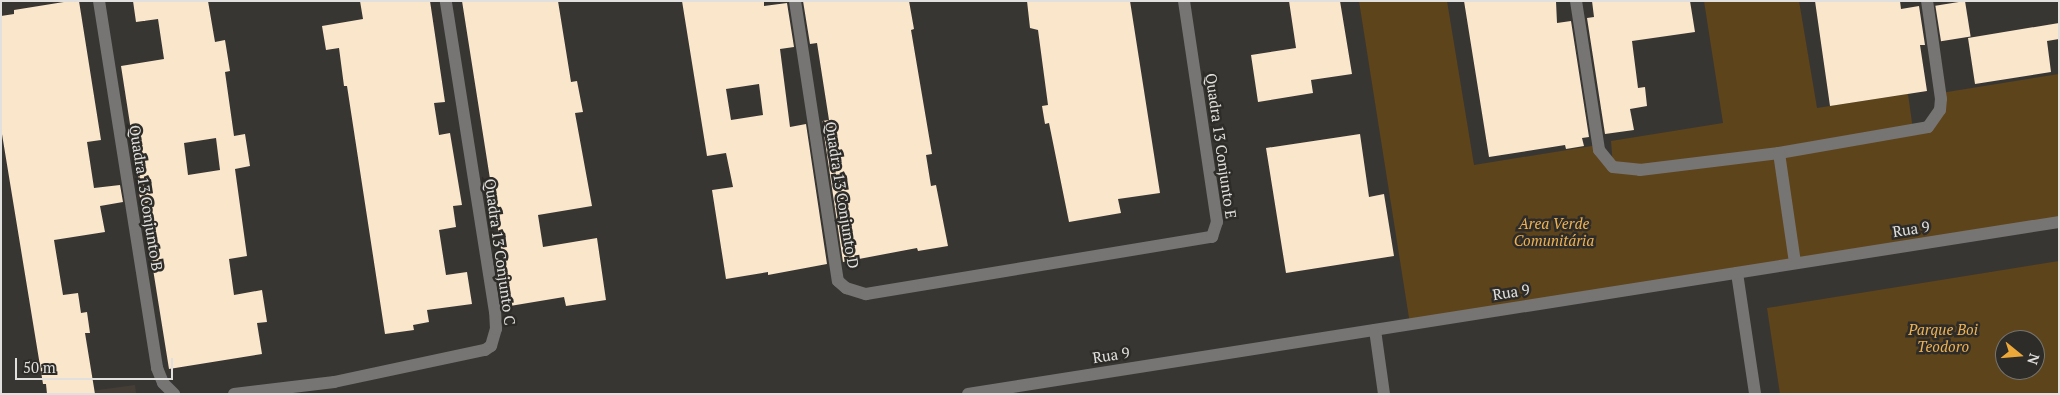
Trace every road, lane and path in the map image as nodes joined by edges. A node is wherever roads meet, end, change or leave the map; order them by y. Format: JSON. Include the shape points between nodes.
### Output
{"nodes":[{"id":1,"x":99,"y":1,"type":"edge"},
{"id":2,"x":446,"y":1,"type":"edge"},
{"id":3,"x":795,"y":1,"type":"edge"},
{"id":4,"x":1184,"y":1,"type":"edge"},
{"id":5,"x":1576,"y":1,"type":"edge"},
{"id":6,"x":1927,"y":1,"type":"edge"},
{"id":7,"x":1780,"y":153,"type":"junction"},
{"id":8,"x":2059,"y":222,"type":"edge"},
{"id":9,"x":1795,"y":263,"type":"junction"},
{"id":10,"x":1008,"y":273,"type":"joint"},
{"id":11,"x":1737,"y":273,"type":"junction"},
{"id":12,"x":1375,"y":330,"type":"junction"},
{"id":13,"x":174,"y":394,"type":"edge"},
{"id":14,"x":234,"y":394,"type":"edge"},
{"id":15,"x":968,"y":394,"type":"edge"},
{"id":16,"x":1384,"y":394,"type":"edge"},
{"id":17,"x":1755,"y":394,"type":"edge"}],
"edges":[{"from":1,"to":13,"type":"street","name":"Quadra 13 Conjunto B","via":[[157,368],[163,383]]},
{"from":2,"to":14,"type":"street","name":"Quadra 13 Conjunto C","via":[[495,312],[495,338],[485,350],[334,382]]},
{"from":3,"to":10,"type":"street","name":"Quadra 13 Conjunto D","via":[[838,281],[846,288],[866,294]]},
{"from":4,"to":10,"type":"street","name":"Quadra 13 Conjunto E","via":[[1216,233],[1204,240]]},
{"from":5,"to":7,"type":"street","via":[[1599,150],[1613,167],[1640,170]]},
{"from":6,"to":7,"type":"street","via":[[1941,99],[1940,110],[1928,127]]},
{"from":7,"to":9,"type":"street"},
{"from":8,"to":9,"type":"street","name":"Rua 9"},
{"from":9,"to":11,"type":"street","name":"Rua 9"},
{"from":11,"to":12,"type":"street","name":"Rua 9"},
{"from":11,"to":17,"type":"street"},
{"from":12,"to":15,"type":"street","name":"Rua 9"},
{"from":12,"to":16,"type":"street"}]}
